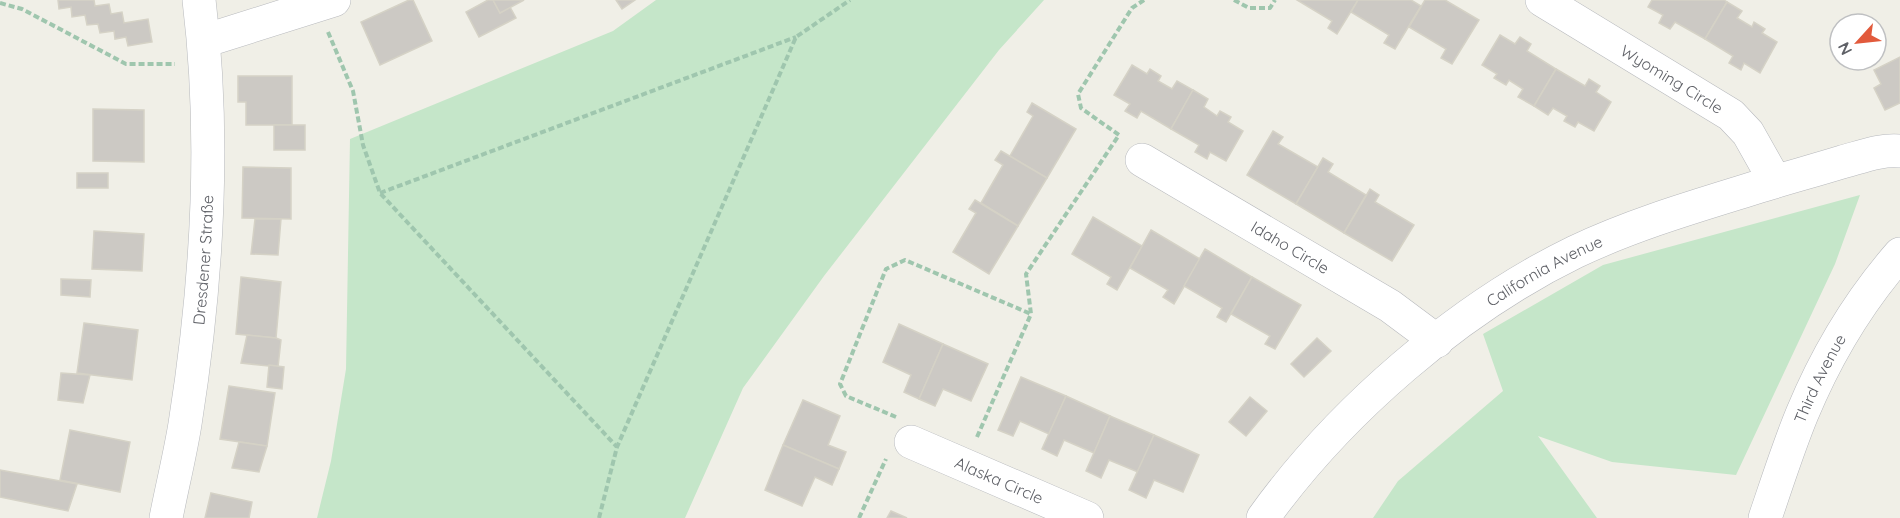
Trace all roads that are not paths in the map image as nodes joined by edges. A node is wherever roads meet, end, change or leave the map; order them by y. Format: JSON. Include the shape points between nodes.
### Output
{"nodes":[{"id":1,"x":199,"y":0,"type":"edge"},
{"id":2,"x":1542,"y":0,"type":"edge"},
{"id":3,"x":326,"y":3,"type":"edge"},
{"id":4,"x":204,"y":41,"type":"junction"},
{"id":5,"x":1900,"y":151,"type":"edge"},
{"id":6,"x":1142,"y":160,"type":"dead end"},
{"id":7,"x":1775,"y":182,"type":"junction"},
{"id":8,"x":1900,"y":254,"type":"edge"},
{"id":9,"x":1437,"y":341,"type":"junction"},
{"id":10,"x":901,"y":440,"type":"road end"},
{"id":11,"x":165,"y":518,"type":"edge"},
{"id":12,"x":1087,"y":518,"type":"edge"},
{"id":13,"x":1263,"y":518,"type":"edge"},
{"id":14,"x":1765,"y":518,"type":"edge"}],
"edges":[{"from":1,"to":4,"type":"street","name":"Dresdener Straße"},
{"from":2,"to":7,"type":"street","name":"Wyoming Circle","via":[[1731,115],[1748,133]]},
{"from":3,"to":4,"type":"street"},
{"from":4,"to":11,"type":"street","name":"Dresdener Straße","via":[[207,182],[200,297],[185,424]]},
{"from":5,"to":7,"type":"street","name":"California Avenue","via":[[1878,152]]},
{"from":6,"to":9,"type":"street","name":"Idaho Circle","via":[[1390,306]]},
{"from":7,"to":9,"type":"street","name":"California Avenue","via":[[1640,224],[1575,252],[1520,282]]},
{"from":8,"to":14,"type":"street","name":"Third Avenue","via":[[1850,321],[1824,368],[1802,414]]},
{"from":9,"to":13,"type":"street","name":"California Avenue","via":[[1329,437]]},
{"from":10,"to":12,"type":"street","name":"Alaska Circle"}]}
